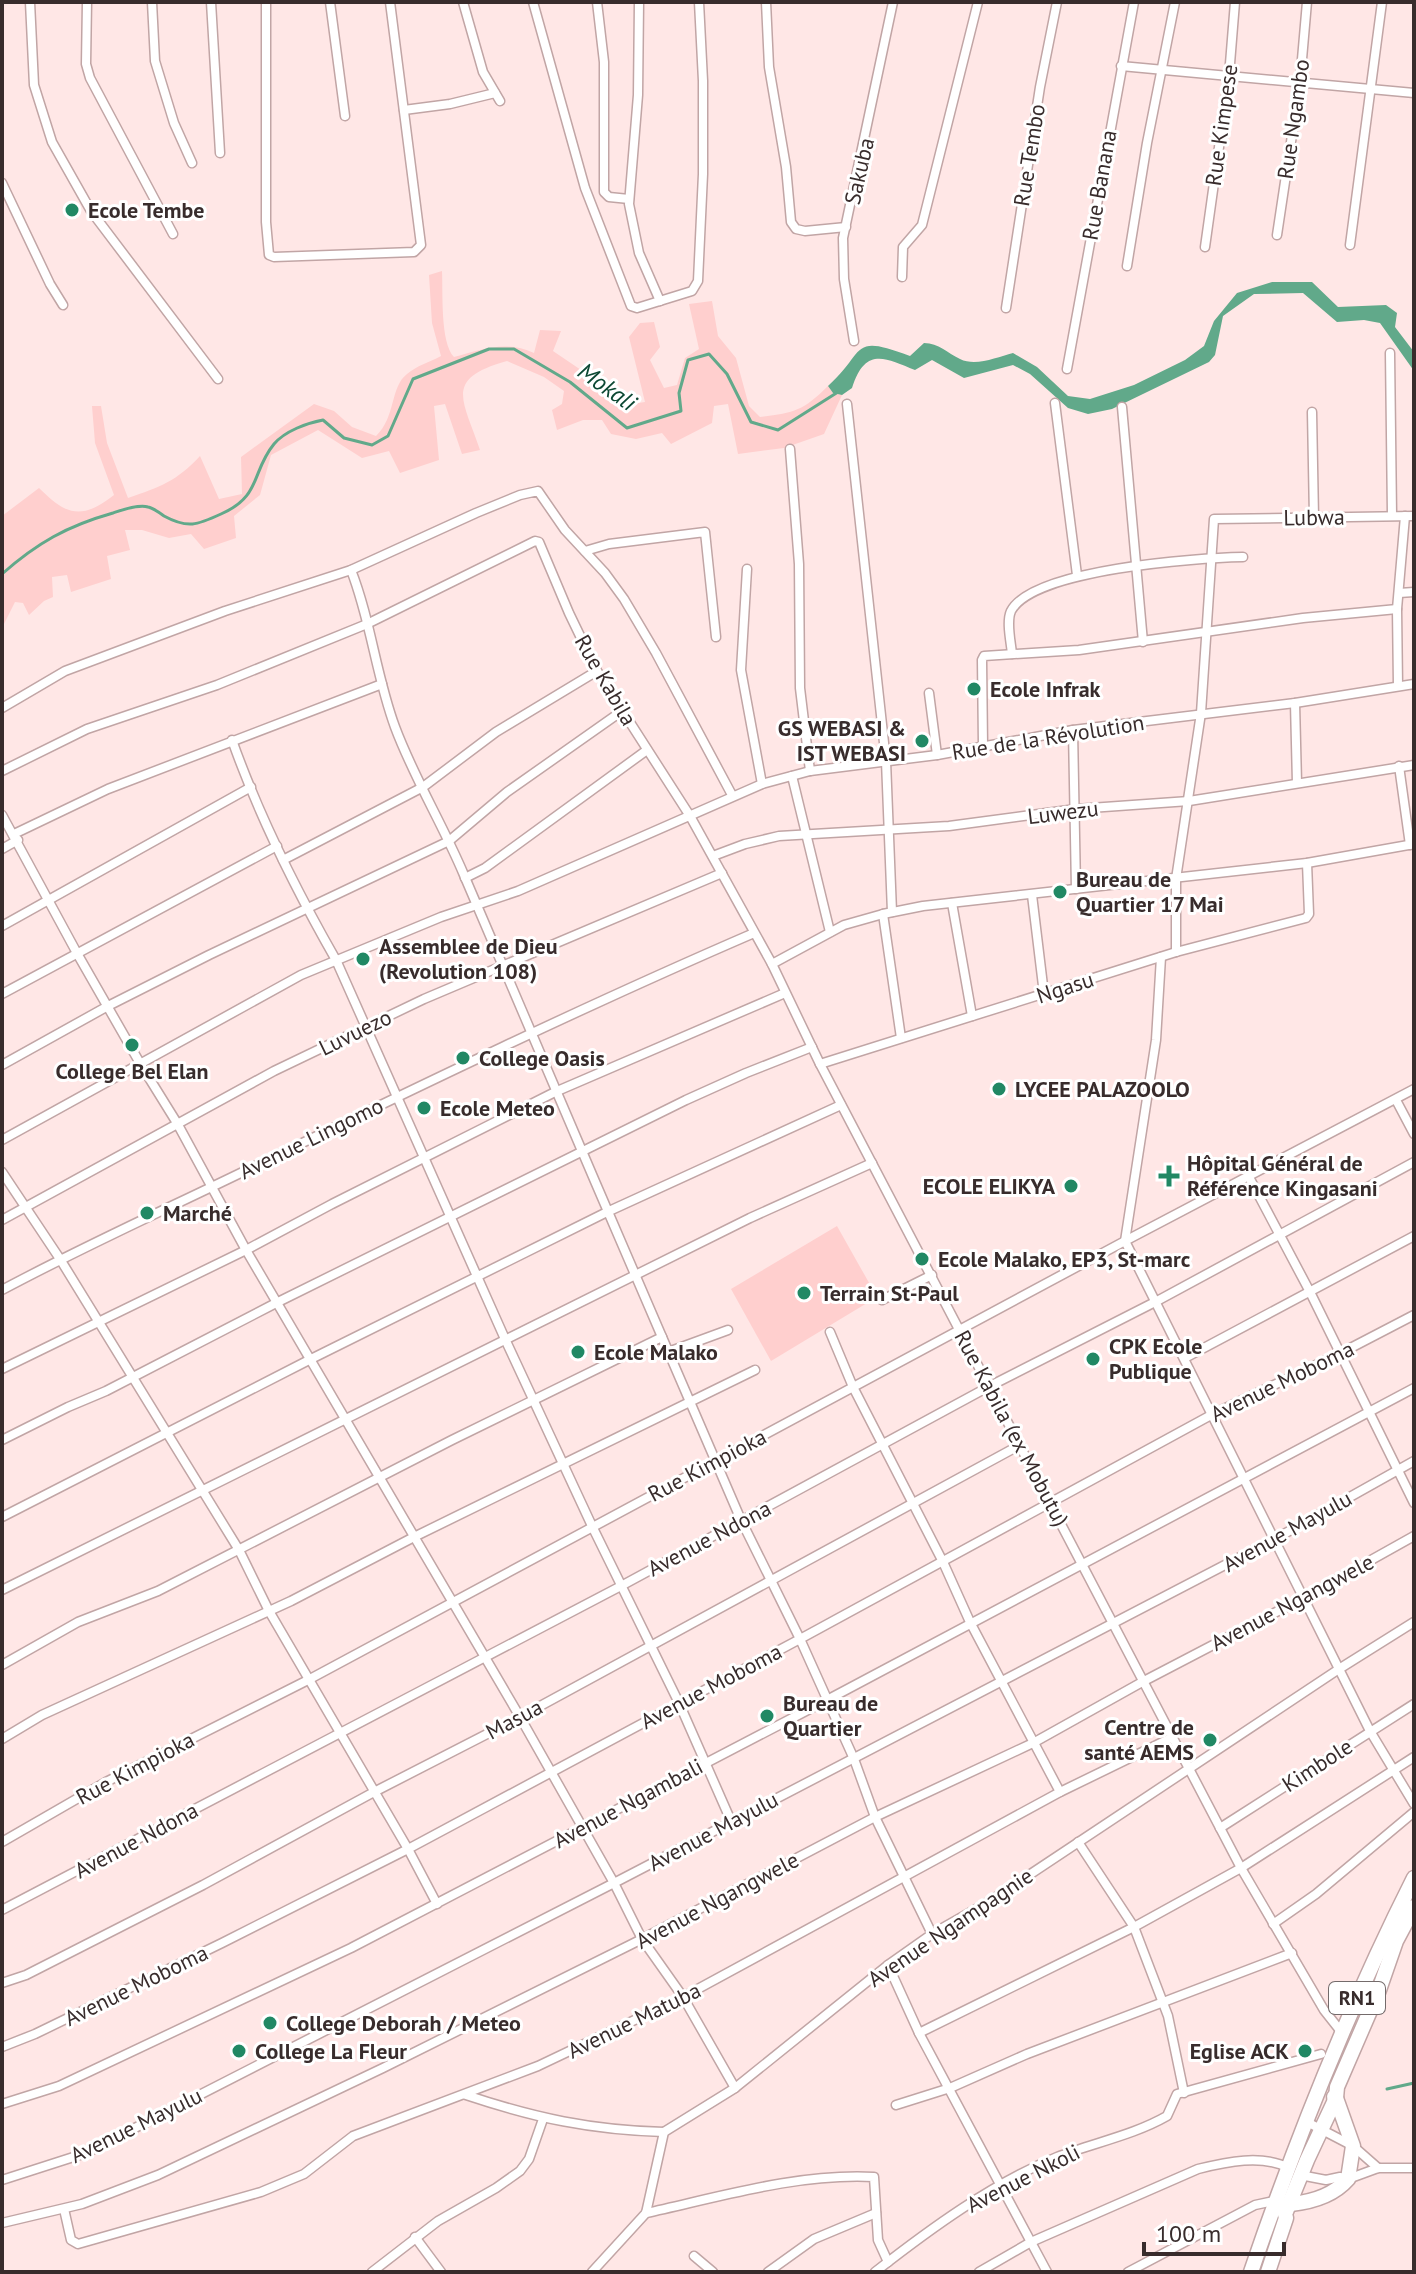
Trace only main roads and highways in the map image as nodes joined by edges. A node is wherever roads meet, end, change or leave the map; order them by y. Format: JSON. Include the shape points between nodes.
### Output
{"nodes":[{"id":1,"x":1414,"y":1878,"type":"edge"},
{"id":2,"x":1414,"y":1907,"type":"edge"},
{"id":3,"x":1318,"y":2089,"type":"junction"},
{"id":4,"x":1336,"y":2098,"type":"junction"},
{"id":5,"x":1295,"y":2172,"type":"junction"},
{"id":6,"x":1291,"y":2204,"type":"junction"},
{"id":7,"x":1249,"y":2270,"type":"edge"},
{"id":8,"x":1268,"y":2272,"type":"edge"}],
"edges":[{"from":1,"to":3,"type":"highway","number":"RN1"},
{"from":2,"to":4,"type":"highway","number":"RN1"},
{"from":3,"to":4,"type":"highway"},
{"from":3,"to":5,"type":"highway","number":"RN1","via":[[1304,2121]]},
{"from":4,"to":5,"type":"highway","number":"RN1"},
{"from":4,"to":6,"type":"highway","via":[[1353,2146],[1348,2179],[1321,2197]]},
{"from":5,"to":6,"type":"highway","number":"RN1"},
{"from":5,"to":7,"type":"highway","number":"RN1","via":[[1276,2200]]},
{"from":6,"to":8,"type":"highway","number":"RN1"}]}
